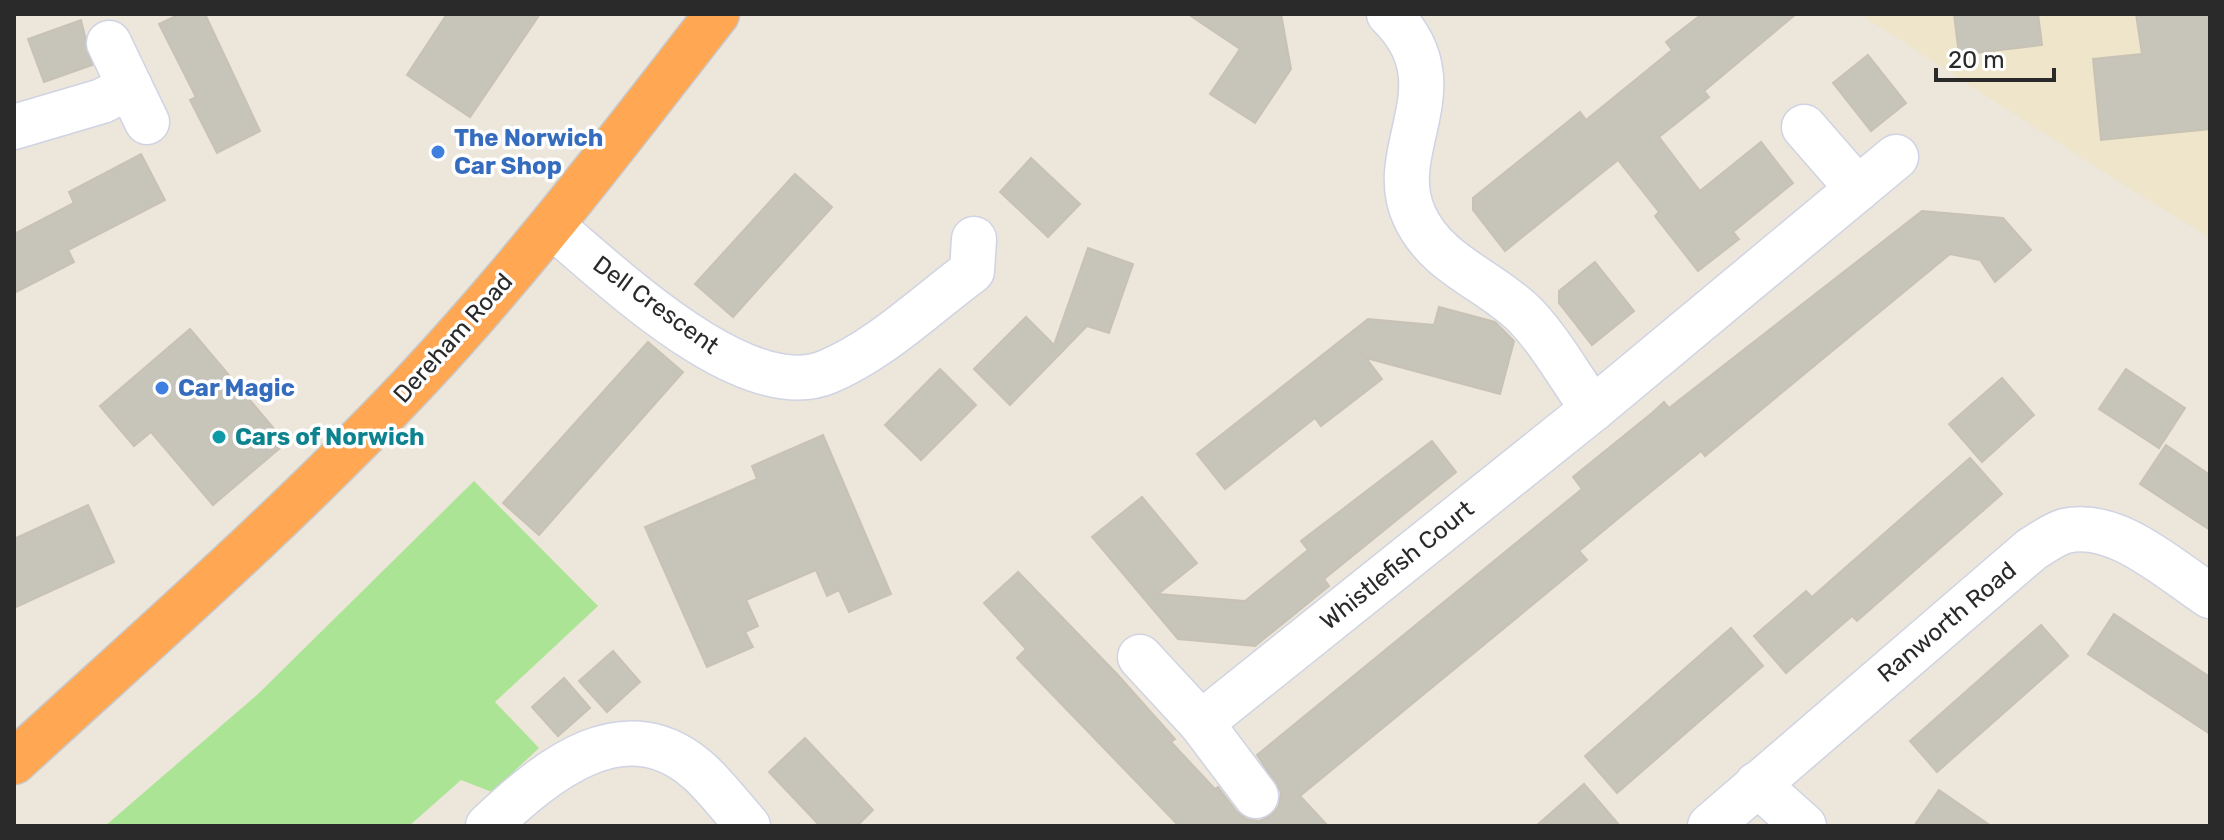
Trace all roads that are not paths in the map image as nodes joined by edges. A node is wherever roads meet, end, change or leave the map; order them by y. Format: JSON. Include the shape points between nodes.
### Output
{"nodes":[{"id":1,"x":717,"y":14,"type":"edge"},
{"id":2,"x":1389,"y":14,"type":"edge"},
{"id":3,"x":109,"y":43,"type":"dead end"},
{"id":4,"x":14,"y":127,"type":"edge"},
{"id":5,"x":1804,"y":127,"type":"dead end"},
{"id":6,"x":1896,"y":157,"type":"dead end"},
{"id":7,"x":1858,"y":189,"type":"junction"},
{"id":8,"x":552,"y":226,"type":"junction"},
{"id":9,"x":982,"y":262,"type":"dead end"},
{"id":10,"x":1593,"y":409,"type":"junction"},
{"id":11,"x":2210,"y":596,"type":"edge"},
{"id":12,"x":1140,"y":657,"type":"dead end"},
{"id":13,"x":1201,"y":723,"type":"junction"},
{"id":14,"x":14,"y":762,"type":"edge"},
{"id":15,"x":1757,"y":784,"type":"junction"},
{"id":16,"x":1256,"y":796,"type":"dead end"},
{"id":17,"x":488,"y":826,"type":"edge"},
{"id":18,"x":748,"y":826,"type":"edge"},
{"id":19,"x":1710,"y":826,"type":"edge"},
{"id":20,"x":1804,"y":826,"type":"edge"}],
"edges":[{"from":1,"to":8,"type":"highway","name":"Dereham Road"},
{"from":2,"to":10,"type":"street","via":[[1418,54],[1422,90],[1407,183],[1412,212],[1427,240],[1449,261],[1525,315]]},
{"from":3,"to":4,"type":"street","via":[[138,105],[102,101]]},
{"from":5,"to":7,"type":"street"},
{"from":6,"to":7,"type":"street","name":"Whistlefish Court"},
{"from":7,"to":10,"type":"street","name":"Whistlefish Court"},
{"from":8,"to":9,"type":"street","name":"Dell Crescent","via":[[700,342],[751,369],[786,378],[824,374],[860,355]]},
{"from":8,"to":14,"type":"highway","name":"Dereham Road","via":[[325,475]]},
{"from":10,"to":13,"type":"street","name":"Whistlefish Court"},
{"from":11,"to":15,"type":"street","name":"Ranworth Road","via":[[2117,537],[2092,529],[2064,531],[2032,549]]},
{"from":12,"to":13,"type":"street"},
{"from":13,"to":16,"type":"street"},
{"from":15,"to":19,"type":"street","name":"Ranworth Road"},
{"from":15,"to":20,"type":"street"},
{"from":17,"to":18,"type":"street","via":[[538,779],[591,749],[625,742],[672,753],[702,774]]}]}
